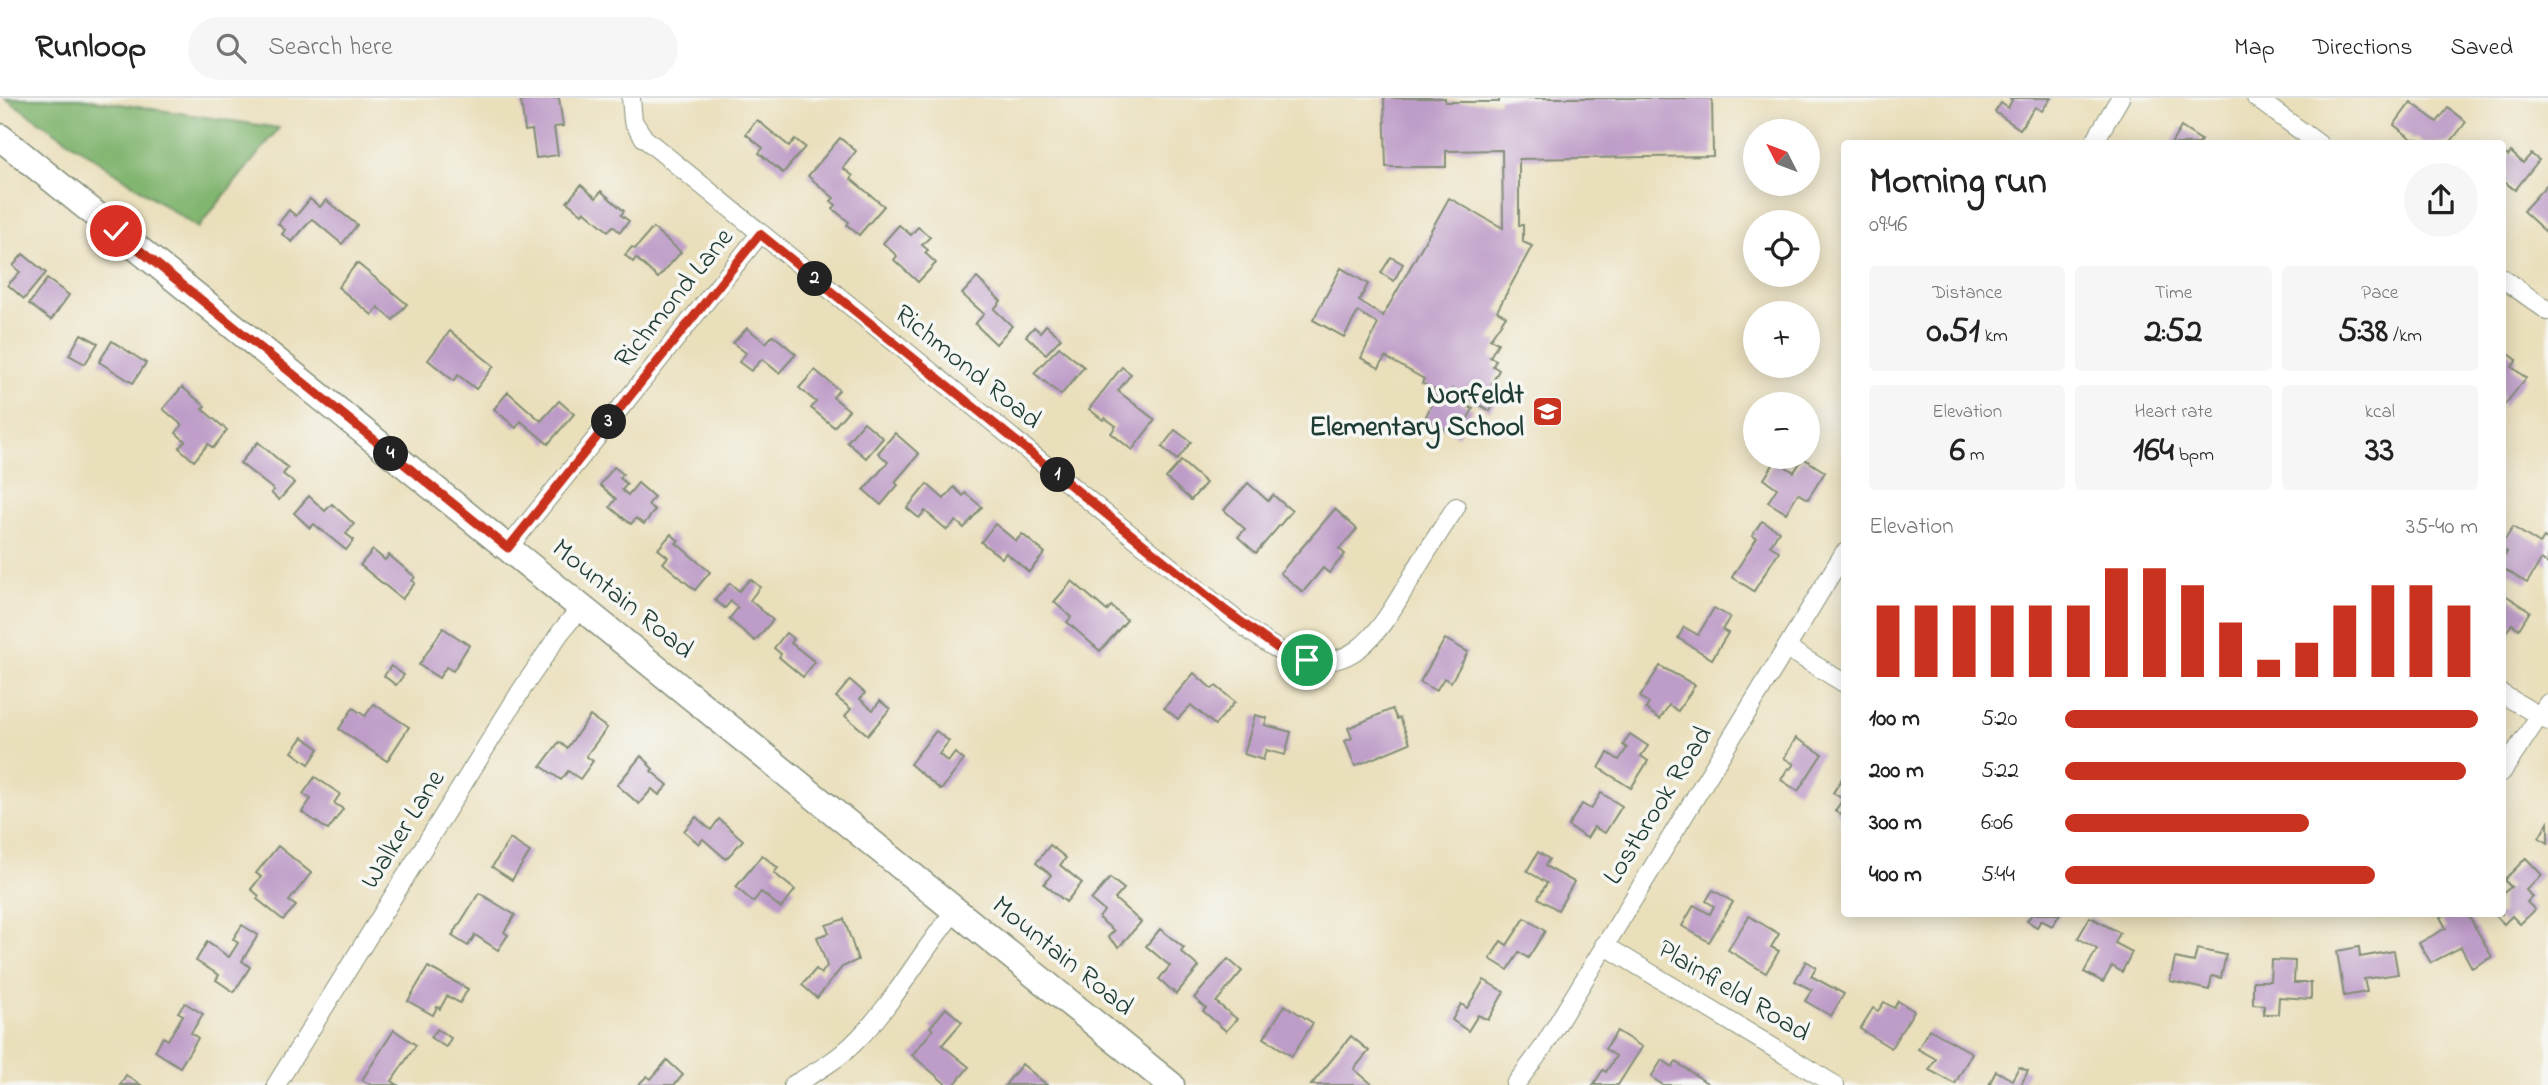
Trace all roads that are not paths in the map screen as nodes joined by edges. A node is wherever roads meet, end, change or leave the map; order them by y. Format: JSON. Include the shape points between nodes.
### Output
{"nodes":[{"id":1,"x":631,"y":98,"type":"edge"},
{"id":2,"x":2120,"y":98,"type":"edge"},
{"id":3,"x":2256,"y":98,"type":"edge"},
{"id":4,"x":0,"y":137,"type":"edge"},
{"id":5,"x":2095,"y":140,"type":"edge"},
{"id":6,"x":2314,"y":140,"type":"edge"},
{"id":7,"x":760,"y":234,"type":"junction"},
{"id":8,"x":2506,"y":281,"type":"edge"},
{"id":9,"x":2548,"y":311,"type":"edge"},
{"id":10,"x":1456,"y":507,"type":"dead end"},
{"id":11,"x":508,"y":548,"type":"junction"},
{"id":12,"x":1841,"y":558,"type":"edge"},
{"id":13,"x":581,"y":607,"type":"junction"},
{"id":14,"x":1787,"y":648,"type":"junction"},
{"id":15,"x":1841,"y":681,"type":"edge"},
{"id":16,"x":2506,"y":696,"type":"edge"},
{"id":17,"x":2545,"y":714,"type":"edge"},
{"id":18,"x":2506,"y":767,"type":"edge"},
{"id":19,"x":956,"y":911,"type":"junction"},
{"id":20,"x":1604,"y":945,"type":"junction"},
{"id":21,"x":276,"y":1085,"type":"edge"},
{"id":22,"x":793,"y":1085,"type":"edge"},
{"id":23,"x":1171,"y":1085,"type":"edge"},
{"id":24,"x":1515,"y":1085,"type":"edge"},
{"id":25,"x":1835,"y":1085,"type":"edge"}],
"edges":[{"from":1,"to":7,"type":"street","name":"Richmond Lane","via":[[633,121],[644,138]]},
{"from":2,"to":5,"type":"street"},
{"from":3,"to":6,"type":"street"},
{"from":4,"to":11,"type":"main road","name":"Mountain Road"},
{"from":7,"to":10,"type":"street","name":"Richmond Road","via":[[1205,595],[1280,650],[1307,660],[1332,660],[1360,649],[1381,627]]},
{"from":7,"to":11,"type":"street","name":"Richmond Lane"},
{"from":8,"to":9,"type":"street"},
{"from":11,"to":13,"type":"main road","name":"Mountain Road"},
{"from":12,"to":14,"type":"street","name":"Lostbrook Road"},
{"from":13,"to":19,"type":"main road","name":"Mountain Road"},
{"from":13,"to":21,"type":"street","name":"Walker Lane","via":[[522,690]]},
{"from":14,"to":15,"type":"street"},
{"from":14,"to":20,"type":"street","name":"Lostbrook Road"},
{"from":16,"to":17,"type":"street"},
{"from":17,"to":18,"type":"street"},
{"from":19,"to":22,"type":"street","via":[[869,1026],[822,1068]]},
{"from":19,"to":23,"type":"main road","name":"Mountain Road"},
{"from":20,"to":24,"type":"street","name":"Lostbrook Road"},
{"from":20,"to":25,"type":"street","name":"Plainfield Road"}]}
